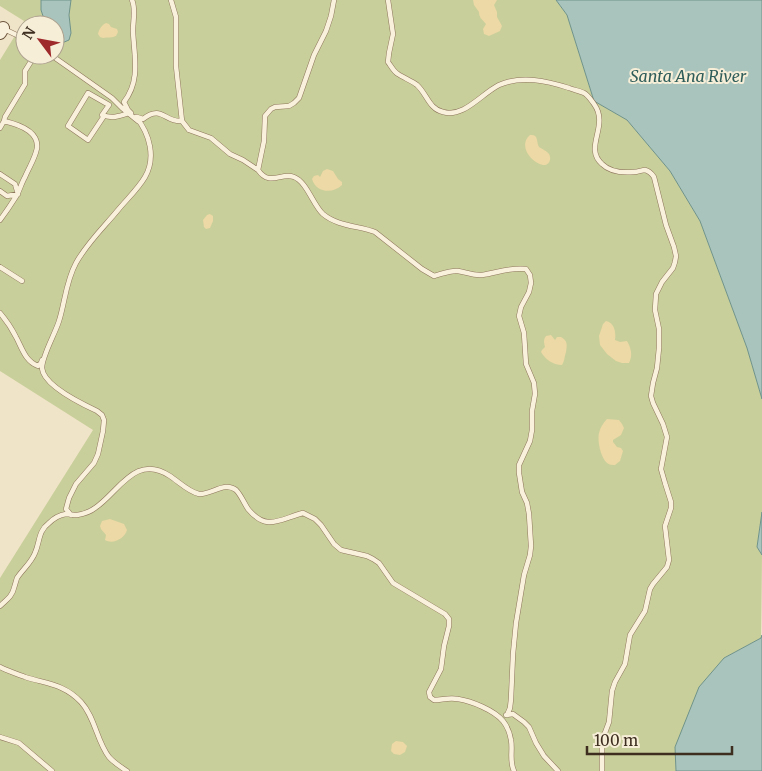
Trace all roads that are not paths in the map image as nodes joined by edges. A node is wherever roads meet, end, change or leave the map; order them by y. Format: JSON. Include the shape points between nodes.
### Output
{"nodes":[{"id":1,"x":132,"y":0,"type":"edge"},
{"id":2,"x":171,"y":0,"type":"edge"},
{"id":3,"x":334,"y":0,"type":"edge"},
{"id":4,"x":388,"y":0,"type":"edge"},
{"id":5,"x":1,"y":31,"type":"edge"},
{"id":6,"x":15,"y":36,"type":"edge"},
{"id":7,"x":29,"y":65,"type":"edge"},
{"id":8,"x":65,"y":65,"type":"edge"},
{"id":9,"x":124,"y":102,"type":"junction"},
{"id":10,"x":117,"y":103,"type":"junction"},
{"id":11,"x":129,"y":113,"type":"junction"},
{"id":12,"x":104,"y":116,"type":"junction"},
{"id":13,"x":136,"y":117,"type":"junction"},
{"id":14,"x":4,"y":121,"type":"junction"},
{"id":15,"x":182,"y":121,"type":"junction"},
{"id":16,"x":0,"y":128,"type":"edge"},
{"id":17,"x":258,"y":170,"type":"junction"},
{"id":18,"x":0,"y":174,"type":"edge"},
{"id":19,"x":0,"y":191,"type":"edge"},
{"id":20,"x":18,"y":194,"type":"junction"},
{"id":21,"x":0,"y":220,"type":"edge"},
{"id":22,"x":0,"y":267,"type":"edge"},
{"id":23,"x":22,"y":281,"type":"dead end"},
{"id":24,"x":0,"y":313,"type":"edge"},
{"id":25,"x":71,"y":515,"type":"junction"},
{"id":26,"x":0,"y":606,"type":"edge"},
{"id":27,"x":0,"y":667,"type":"edge"},
{"id":28,"x":507,"y":715,"type":"junction"},
{"id":29,"x":500,"y":718,"type":"junction"},
{"id":30,"x":0,"y":737,"type":"edge"},
{"id":31,"x":52,"y":771,"type":"edge"},
{"id":32,"x":127,"y":771,"type":"edge"},
{"id":33,"x":514,"y":771,"type":"edge"},
{"id":34,"x":558,"y":771,"type":"edge"},
{"id":35,"x":602,"y":771,"type":"edge"}],
"edges":[{"from":1,"to":9,"type":"lane","via":[[136,65]]},
{"from":2,"to":15,"type":"lane","via":[[176,17],[176,66]]},
{"from":3,"to":17,"type":"lane","via":[[326,31],[299,98],[289,106],[270,109],[265,116]]},
{"from":4,"to":35,"type":"lane","via":[[393,34],[388,62],[397,74],[419,87],[436,109],[458,112],[500,85],[524,79],[563,86],[589,97],[599,112],[600,123],[594,148],[601,164],[626,173],[646,170],[651,173],[674,246],[673,268],[656,294],[659,343],[651,396],[667,437],[662,469],[671,502],[665,526],[669,560],[650,589],[645,610],[630,635],[625,664],[612,691],[609,722],[603,738]]},
{"from":5,"to":6,"type":"lane"},
{"from":7,"to":14,"type":"lane","via":[[25,84]]},
{"from":8,"to":10,"type":"lane"},
{"from":9,"to":10,"type":"lane"},
{"from":9,"to":11,"type":"lane"},
{"from":10,"to":11,"type":"lane"},
{"from":11,"to":12,"type":"lane","via":[[113,118]]},
{"from":11,"to":13,"type":"lane"},
{"from":11,"to":24,"type":"lane","via":[[137,120],[149,146],[145,174],[89,240],[74,264],[57,324],[38,366],[21,351]]},
{"from":12,"to":12,"type":"lane","via":[[109,106],[88,93],[68,126],[88,140]]},
{"from":13,"to":15,"type":"lane","via":[[143,119],[154,113],[176,122]]},
{"from":13,"to":25,"type":"lane","via":[[151,149],[148,171],[75,264],[59,323],[43,362],[42,369],[47,378],[58,389],[97,411],[104,420],[94,464],[76,484],[67,504],[66,509]]},
{"from":14,"to":16,"type":"lane"},
{"from":14,"to":20,"type":"lane","via":[[33,134],[37,143]]},
{"from":15,"to":17,"type":"lane","via":[[189,130],[211,138],[230,154]]},
{"from":17,"to":28,"type":"lane","via":[[262,176],[271,179],[295,178],[325,216],[375,232],[434,276],[456,270],[481,275],[520,268],[526,269],[530,275],[529,292],[519,316],[526,364],[535,394],[530,440],[519,465],[519,473],[529,514],[530,555],[516,623]]},
{"from":18,"to":20,"type":"lane","via":[[15,184]]},
{"from":19,"to":20,"type":"lane","via":[[7,196]]},
{"from":20,"to":21,"type":"lane"},
{"from":22,"to":23,"type":"lane"},
{"from":25,"to":26,"type":"lane","via":[[54,519],[43,529],[32,560],[16,579],[11,597]]},
{"from":25,"to":29,"type":"lane","via":[[94,509],[122,482],[150,469],[164,472],[195,493],[204,494],[229,487],[235,489],[248,509],[264,521],[271,523],[303,513],[322,525],[341,550],[374,559],[393,583],[449,619],[441,669],[429,692],[430,697],[434,700],[458,698],[483,707]]},
{"from":27,"to":32,"type":"lane","via":[[55,684],[75,697],[89,714],[108,756]]},
{"from":28,"to":29,"type":"lane"},
{"from":28,"to":34,"type":"lane","via":[[513,714],[529,727],[544,756]]},
{"from":29,"to":33,"type":"lane","via":[[511,740]]},
{"from":30,"to":31,"type":"lane","via":[[19,743]]}]}
